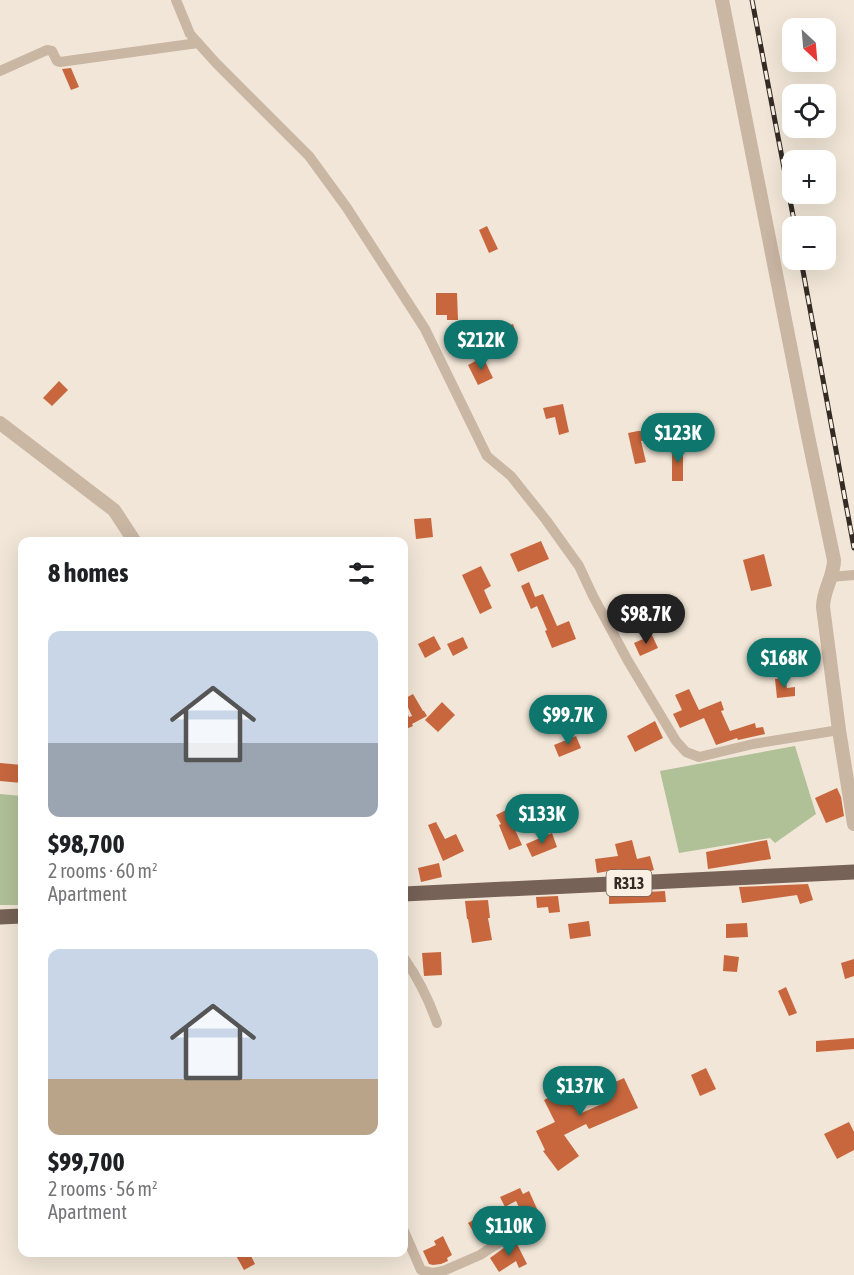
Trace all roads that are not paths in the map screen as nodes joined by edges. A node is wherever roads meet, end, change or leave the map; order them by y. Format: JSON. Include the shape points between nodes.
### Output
{"nodes":[{"id":1,"x":176,"y":0,"type":"edge"},
{"id":2,"x":722,"y":0,"type":"edge"},
{"id":3,"x":198,"y":43,"type":"junction"},
{"id":4,"x":0,"y":71,"type":"edge"},
{"id":5,"x":0,"y":423,"type":"edge"},
{"id":6,"x":132,"y":537,"type":"edge"},
{"id":7,"x":854,"y":574,"type":"edge"},
{"id":8,"x":831,"y":577,"type":"junction"},
{"id":9,"x":839,"y":730,"type":"junction"},
{"id":10,"x":854,"y":824,"type":"edge"},
{"id":11,"x":854,"y":872,"type":"edge"},
{"id":12,"x":408,"y":894,"type":"edge"},
{"id":13,"x":18,"y":916,"type":"edge"},
{"id":14,"x":0,"y":917,"type":"edge"},
{"id":15,"x":408,"y":965,"type":"edge"},
{"id":16,"x":437,"y":1023,"type":"dead end"},
{"id":17,"x":509,"y":1236,"type":"dead end"},
{"id":18,"x":408,"y":1243,"type":"edge"},
{"id":19,"x":418,"y":1272,"type":"edge"}],
"edges":[{"from":1,"to":3,"type":"street","via":[[190,34]]},
{"from":2,"to":8,"type":"street","via":[[834,560]]},
{"from":3,"to":4,"type":"street","via":[[60,62],[47,50]]},
{"from":3,"to":9,"type":"street","via":[[309,156],[347,208],[425,329],[488,456],[511,476],[579,566],[628,661],[686,752],[699,757]]},
{"from":5,"to":6,"type":"street","via":[[114,510]]},
{"from":7,"to":8,"type":"street"},
{"from":8,"to":9,"type":"street","via":[[823,607]]},
{"from":9,"to":10,"type":"street"},
{"from":11,"to":12,"type":"main road","number":"R313"},
{"from":13,"to":14,"type":"main road"},
{"from":15,"to":16,"type":"street"},
{"from":17,"to":19,"type":"street","via":[[480,1255],[443,1271]]},
{"from":18,"to":19,"type":"street"}]}
